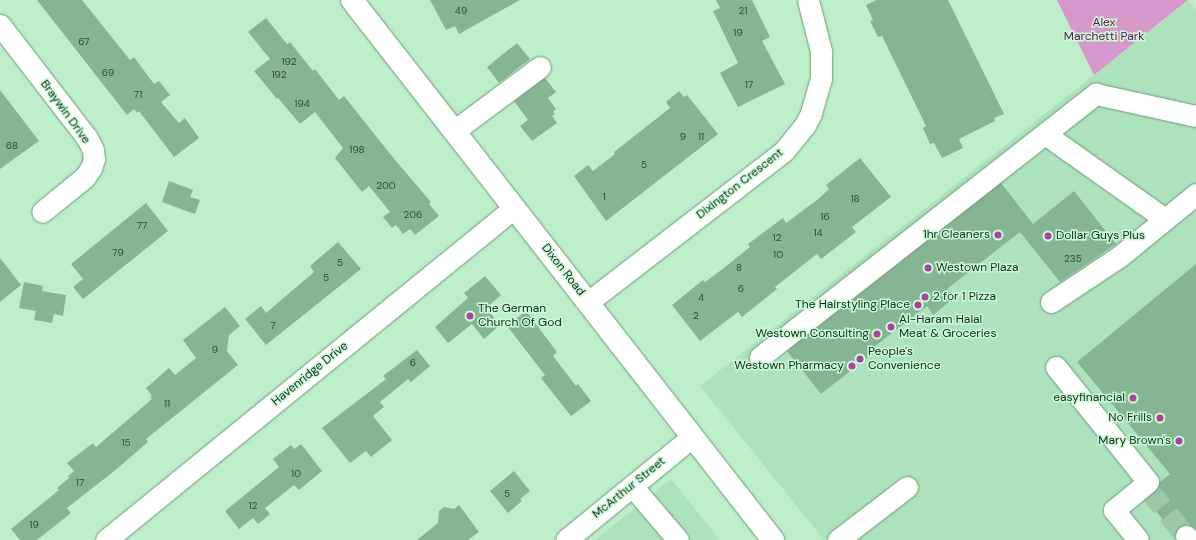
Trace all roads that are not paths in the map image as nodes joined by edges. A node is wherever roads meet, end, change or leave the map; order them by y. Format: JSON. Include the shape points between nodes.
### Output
{"nodes":[{"id":1,"x":352,"y":0,"type":"edge"},
{"id":2,"x":808,"y":0,"type":"edge"},
{"id":3,"x":0,"y":25,"type":"edge"},
{"id":4,"x":540,"y":68,"type":"dead end"},
{"id":5,"x":1196,"y":116,"type":"edge"},
{"id":6,"x":454,"y":131,"type":"junction"},
{"id":7,"x":1045,"y":134,"type":"junction"},
{"id":8,"x":1196,"y":194,"type":"edge"},
{"id":9,"x":514,"y":208,"type":"junction"},
{"id":10,"x":42,"y":212,"type":"dead end"},
{"id":11,"x":1165,"y":219,"type":"junction"},
{"id":12,"x":588,"y":302,"type":"junction"},
{"id":13,"x":1051,"y":302,"type":"dead end"},
{"id":14,"x":760,"y":357,"type":"dead end"},
{"id":15,"x":1056,"y":368,"type":"dead end"},
{"id":16,"x":692,"y":437,"type":"junction"},
{"id":17,"x":632,"y":486,"type":"junction"},
{"id":18,"x":907,"y":487,"type":"dead end"},
{"id":19,"x":106,"y":540,"type":"edge"},
{"id":20,"x":566,"y":540,"type":"edge"},
{"id":21,"x":678,"y":540,"type":"edge"},
{"id":22,"x":773,"y":540,"type":"edge"},
{"id":23,"x":838,"y":540,"type":"edge"},
{"id":24,"x":1138,"y":540,"type":"edge"}],
"edges":[{"from":1,"to":6,"type":"main road","name":"Dixon Road"},
{"from":2,"to":12,"type":"street","name":"Dixington Crescent","via":[[821,50],[821,79],[805,125],[784,151]]},
{"from":3,"to":10,"type":"street","name":"Braywin Drive","via":[[87,138],[92,150],[93,164],[84,177]]},
{"from":4,"to":6,"type":"street"},
{"from":5,"to":7,"type":"street","via":[[1096,94]]},
{"from":6,"to":9,"type":"main road","name":"Dixon Road"},
{"from":7,"to":11,"type":"street"},
{"from":7,"to":14,"type":"street"},
{"from":8,"to":11,"type":"street"},
{"from":9,"to":12,"type":"main road","name":"Dixon Road"},
{"from":9,"to":19,"type":"street","name":"Havenridge Drive"},
{"from":11,"to":13,"type":"street","via":[[1120,256]]},
{"from":12,"to":16,"type":"main road","name":"Dixon Road"},
{"from":15,"to":24,"type":"street","via":[[1148,482],[1147,487],[1114,510]]},
{"from":16,"to":17,"type":"street","name":"McArthur Street"},
{"from":16,"to":22,"type":"main road","name":"Dixon Road"},
{"from":17,"to":20,"type":"street","name":"McArthur Street"},
{"from":17,"to":21,"type":"street"},
{"from":18,"to":23,"type":"street"}]}
